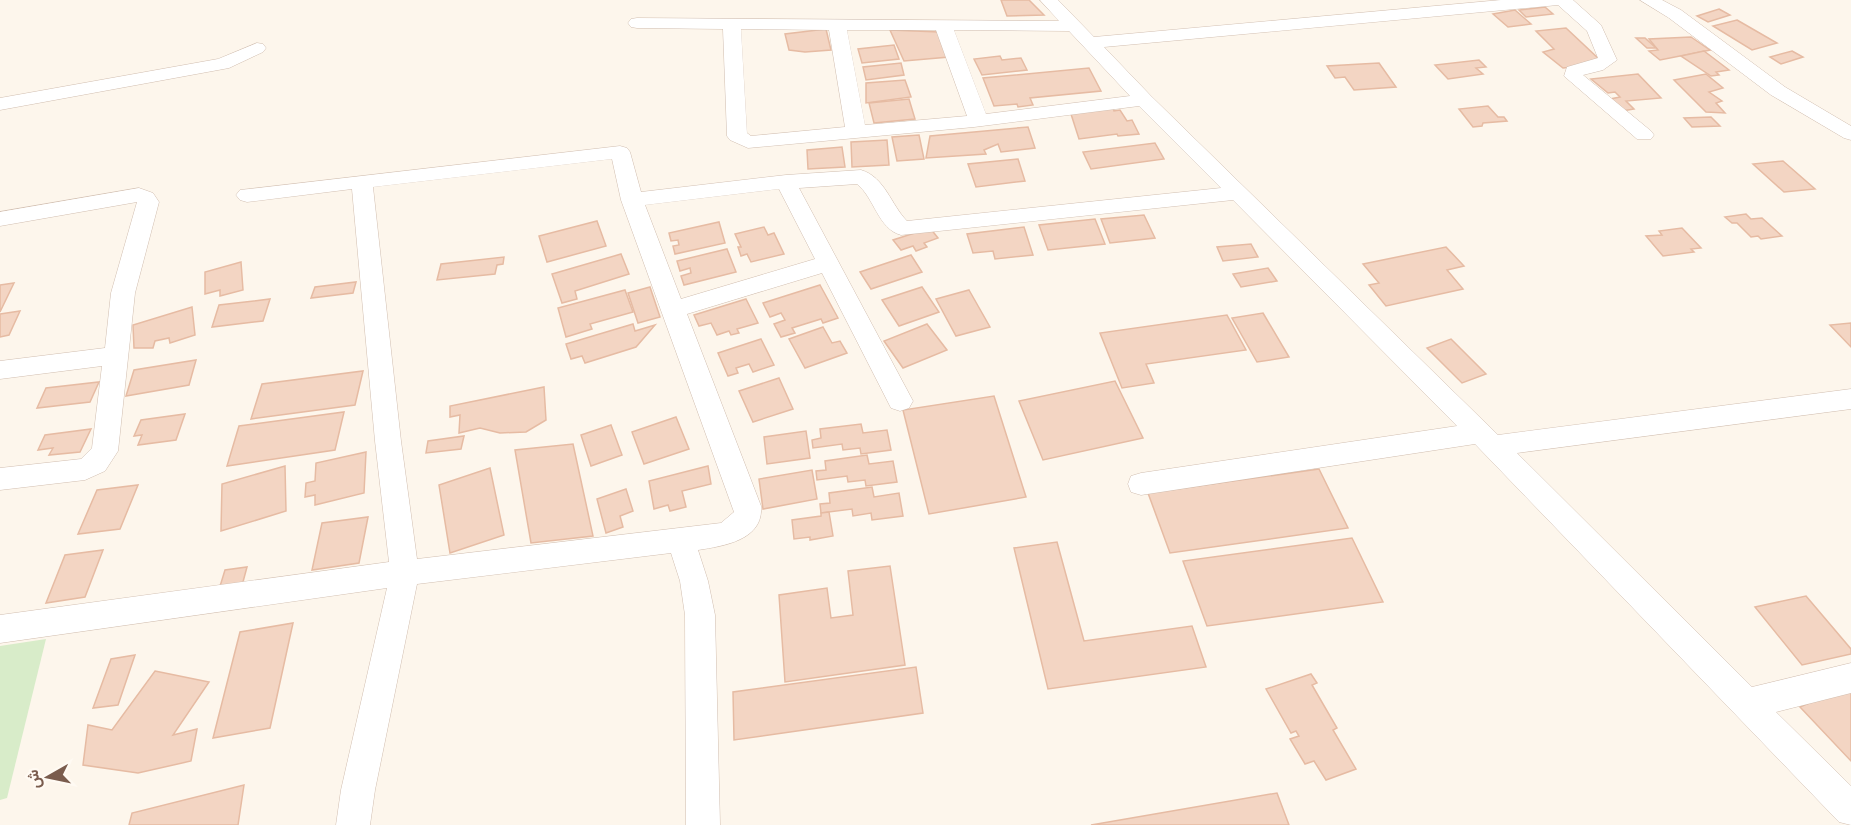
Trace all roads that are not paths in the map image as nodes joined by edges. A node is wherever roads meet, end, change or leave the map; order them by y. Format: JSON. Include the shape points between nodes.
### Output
{"nodes":[{"id":1,"x":1049,"y":0,"type":"edge"},
{"id":2,"x":1557,"y":0,"type":"edge"},
{"id":3,"x":1563,"y":0,"type":"edge"},
{"id":4,"x":1649,"y":0,"type":"edge"},
{"id":5,"x":637,"y":23,"type":"dead end"},
{"id":6,"x":732,"y":24,"type":"junction"},
{"id":7,"x":837,"y":25,"type":"junction"},
{"id":8,"x":943,"y":25,"type":"junction"},
{"id":9,"x":1081,"y":35,"type":"junction"},
{"id":10,"x":257,"y":48,"type":"dead end"},
{"id":11,"x":1144,"y":100,"type":"junction"},
{"id":12,"x":0,"y":104,"type":"edge"},
{"id":13,"x":974,"y":121,"type":"junction"},
{"id":14,"x":856,"y":132,"type":"junction"},
{"id":15,"x":1851,"y":134,"type":"edge"},
{"id":16,"x":1644,"y":135,"type":"dead end"},
{"id":17,"x":786,"y":182,"type":"junction"},
{"id":18,"x":362,"y":183,"type":"junction"},
{"id":19,"x":1239,"y":194,"type":"junction"},
{"id":20,"x":247,"y":195,"type":"dead end"},
{"id":21,"x":632,"y":200,"type":"junction"},
{"id":22,"x":0,"y":219,"type":"edge"},
{"id":23,"x":828,"y":263,"type":"junction"},
{"id":24,"x":673,"y":310,"type":"junction"},
{"id":25,"x":114,"y":356,"type":"junction"},
{"id":26,"x":0,"y":370,"type":"edge"},
{"id":27,"x":1851,"y":399,"type":"edge"},
{"id":28,"x":900,"y":401,"type":"dead end"},
{"id":29,"x":1486,"y":439,"type":"junction"},
{"id":30,"x":0,"y":479,"type":"edge"},
{"id":31,"x":1142,"y":484,"type":"dead end"},
{"id":32,"x":681,"y":540,"type":"junction"},
{"id":33,"x":405,"y":573,"type":"junction"},
{"id":34,"x":0,"y":629,"type":"edge"},
{"id":35,"x":1851,"y":678,"type":"edge"},
{"id":36,"x":1746,"y":704,"type":"junction"},
{"id":37,"x":1851,"y":810,"type":"edge"},
{"id":38,"x":353,"y":825,"type":"edge"},
{"id":39,"x":703,"y":825,"type":"edge"}],
"edges":[{"from":1,"to":9,"type":"street"},
{"from":2,"to":9,"type":"street"},
{"from":3,"to":16,"type":"street","via":[[1595,29],[1608,60],[1574,71],[1572,76]]},
{"from":4,"to":15,"type":"street","via":[[1675,14],[1778,91]]},
{"from":5,"to":6,"type":"street"},
{"from":6,"to":7,"type":"street"},
{"from":6,"to":14,"type":"street","via":[[737,136],[748,142]]},
{"from":7,"to":8,"type":"street"},
{"from":7,"to":14,"type":"street"},
{"from":8,"to":9,"type":"street"},
{"from":8,"to":13,"type":"street","via":[[977,115]]},
{"from":9,"to":11,"type":"street"},
{"from":10,"to":12,"type":"street","via":[[206,68]]},
{"from":11,"to":13,"type":"street"},
{"from":11,"to":19,"type":"street"},
{"from":13,"to":14,"type":"street"},
{"from":17,"to":19,"type":"street","via":[[861,177],[875,189],[901,228]]},
{"from":17,"to":21,"type":"street"},
{"from":17,"to":23,"type":"street"},
{"from":18,"to":20,"type":"street"},
{"from":18,"to":21,"type":"street","via":[[620,152]]},
{"from":18,"to":33,"type":"street"},
{"from":19,"to":29,"type":"street"},
{"from":21,"to":24,"type":"street"},
{"from":22,"to":25,"type":"street","via":[[124,197],[146,198],[123,293]]},
{"from":23,"to":24,"type":"street"},
{"from":23,"to":28,"type":"street"},
{"from":24,"to":32,"type":"street","via":[[748,517],[728,534]]},
{"from":25,"to":26,"type":"street"},
{"from":25,"to":30,"type":"street","via":[[105,451],[96,463],[85,469]]},
{"from":27,"to":29,"type":"street"},
{"from":29,"to":31,"type":"street"},
{"from":29,"to":36,"type":"street"},
{"from":32,"to":33,"type":"street"},
{"from":32,"to":39,"type":"street","via":[[700,615]]},
{"from":33,"to":34,"type":"street"},
{"from":33,"to":38,"type":"street"},
{"from":35,"to":36,"type":"street"},
{"from":36,"to":37,"type":"street"}]}
